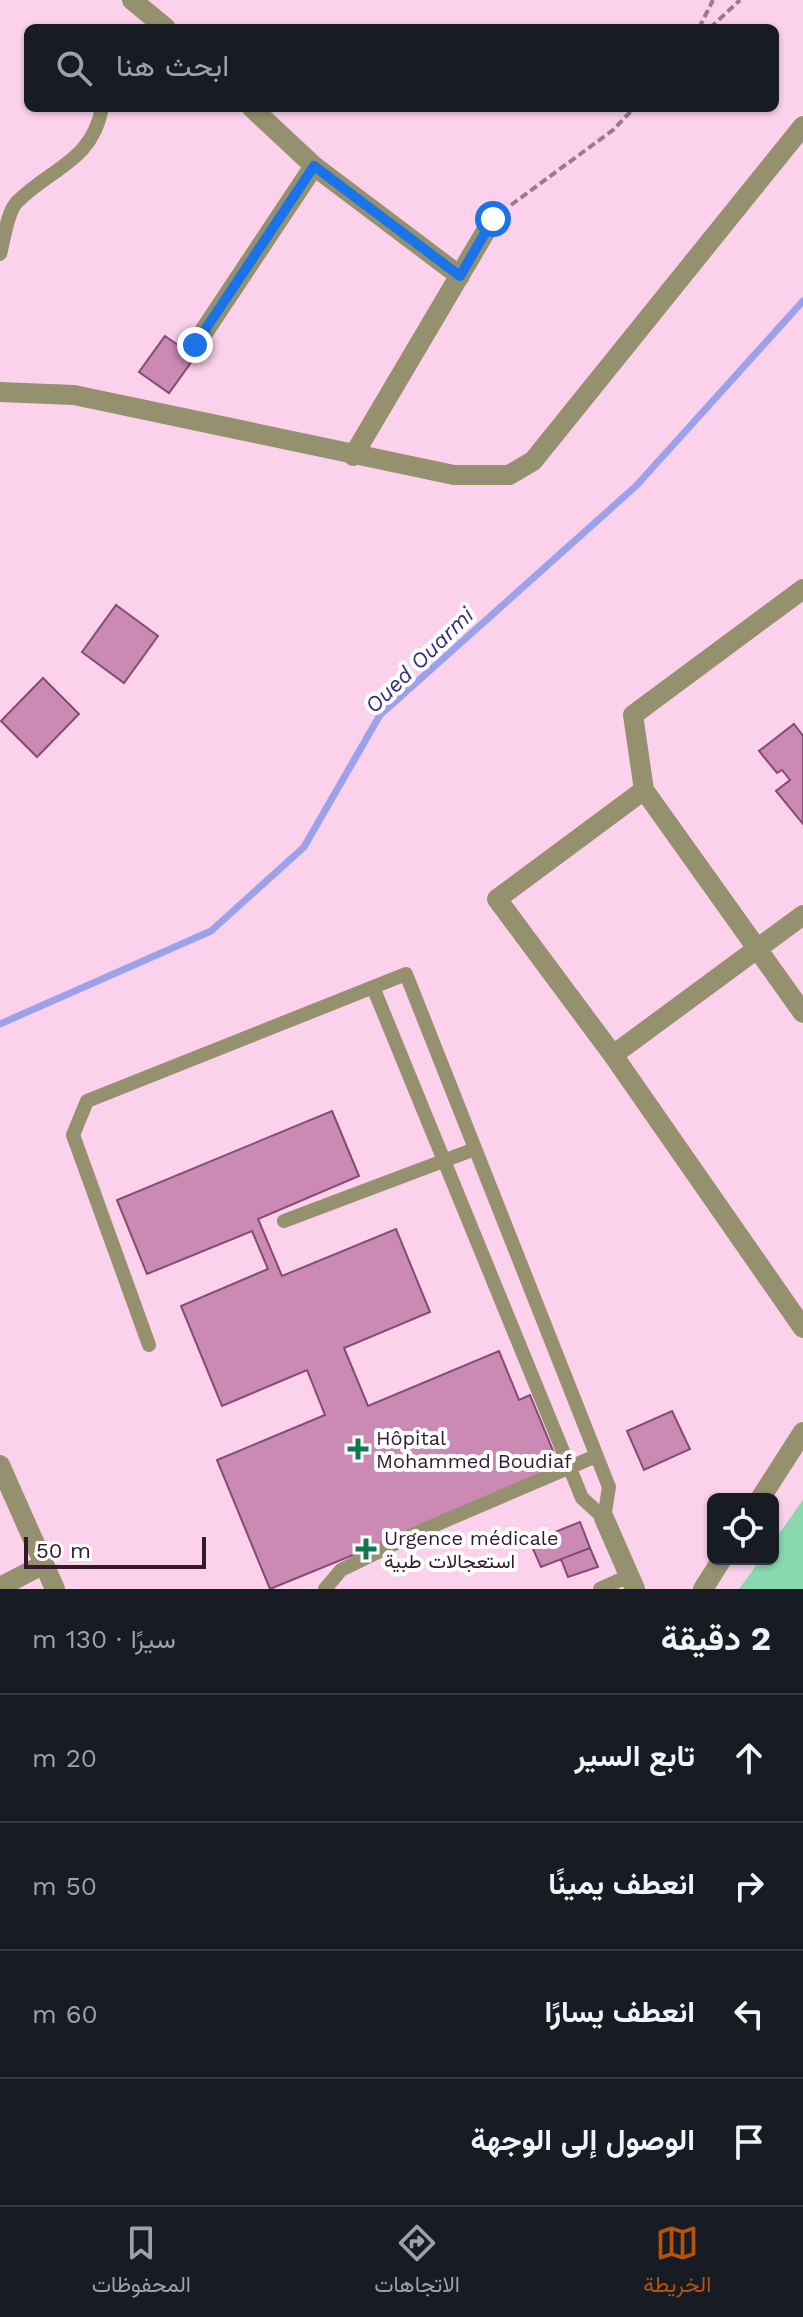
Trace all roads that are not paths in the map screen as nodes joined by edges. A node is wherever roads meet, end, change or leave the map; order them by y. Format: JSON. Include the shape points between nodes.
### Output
{"nodes":[{"id":1,"x":132,"y":0,"type":"edge"},
{"id":2,"x":161,"y":24,"type":"edge"},
{"id":3,"x":101,"y":112,"type":"edge"},
{"id":4,"x":256,"y":112,"type":"edge"},
{"id":5,"x":803,"y":126,"type":"edge"},
{"id":6,"x":314,"y":166,"type":"junction"},
{"id":7,"x":493,"y":219,"type":"road end"},
{"id":8,"x":0,"y":254,"type":"edge"},
{"id":9,"x":460,"y":276,"type":"junction"},
{"id":10,"x":195,"y":345,"type":"dead end"},
{"id":11,"x":0,"y":392,"type":"edge"},
{"id":12,"x":353,"y":456,"type":"junction"},
{"id":13,"x":803,"y":589,"type":"edge"},
{"id":14,"x":644,"y":790,"type":"junction"},
{"id":15,"x":803,"y":915,"type":"edge"},
{"id":16,"x":756,"y":950,"type":"junction"},
{"id":17,"x":373,"y":987,"type":"junction"},
{"id":18,"x":803,"y":1013,"type":"edge"},
{"id":19,"x":613,"y":1055,"type":"junction"},
{"id":20,"x":475,"y":1149,"type":"junction"},
{"id":21,"x":444,"y":1160,"type":"junction"},
{"id":22,"x":284,"y":1221,"type":"dead end"},
{"id":23,"x":803,"y":1328,"type":"edge"},
{"id":24,"x":149,"y":1345,"type":"dead end"},
{"id":25,"x":803,"y":1432,"type":"edge"},
{"id":26,"x":596,"y":1456,"type":"junction"},
{"id":27,"x":0,"y":1465,"type":"edge"},
{"id":28,"x":569,"y":1467,"type":"junction"},
{"id":29,"x":764,"y":1493,"type":"edge"},
{"id":30,"x":604,"y":1518,"type":"junction"},
{"id":31,"x":44,"y":1564,"type":"junction"},
{"id":32,"x":718,"y":1565,"type":"edge"},
{"id":33,"x":632,"y":1583,"type":"edge"},
{"id":34,"x":0,"y":1587,"type":"edge"},
{"id":35,"x":55,"y":1589,"type":"edge"},
{"id":36,"x":325,"y":1589,"type":"edge"},
{"id":37,"x":600,"y":1589,"type":"edge"},
{"id":38,"x":703,"y":1589,"type":"edge"}],
"edges":[{"from":1,"to":2,"type":"street"},
{"from":3,"to":8,"type":"lane","via":[[91,142],[15,203]]},
{"from":4,"to":6,"type":"street"},
{"from":5,"to":12,"type":"street","via":[[533,461],[509,475],[454,475]]},
{"from":6,"to":9,"type":"street"},
{"from":6,"to":10,"type":"street"},
{"from":7,"to":9,"type":"street"},
{"from":9,"to":12,"type":"street"},
{"from":11,"to":12,"type":"street","via":[[74,395]]},
{"from":13,"to":14,"type":"street","via":[[633,715]]},
{"from":14,"to":16,"type":"street"},
{"from":14,"to":19,"type":"street","via":[[497,899]]},
{"from":15,"to":16,"type":"street"},
{"from":16,"to":18,"type":"street"},
{"from":16,"to":19,"type":"street"},
{"from":17,"to":20,"type":"lane","via":[[406,974]]},
{"from":17,"to":21,"type":"lane"},
{"from":17,"to":24,"type":"lane","via":[[87,1101],[73,1135]]},
{"from":19,"to":23,"type":"street"},
{"from":20,"to":21,"type":"lane"},
{"from":20,"to":26,"type":"lane"},
{"from":21,"to":22,"type":"lane"},
{"from":21,"to":28,"type":"lane"},
{"from":25,"to":29,"type":"street"},
{"from":26,"to":28,"type":"lane"},
{"from":26,"to":30,"type":"lane","via":[[609,1487]]},
{"from":27,"to":31,"type":"street"},
{"from":28,"to":30,"type":"lane","via":[[582,1498]]},
{"from":28,"to":36,"type":"lane","via":[[341,1570]]},
{"from":30,"to":33,"type":"street"},
{"from":31,"to":34,"type":"street"},
{"from":31,"to":35,"type":"street"},
{"from":32,"to":38,"type":"street"},
{"from":33,"to":37,"type":"lane"}]}
